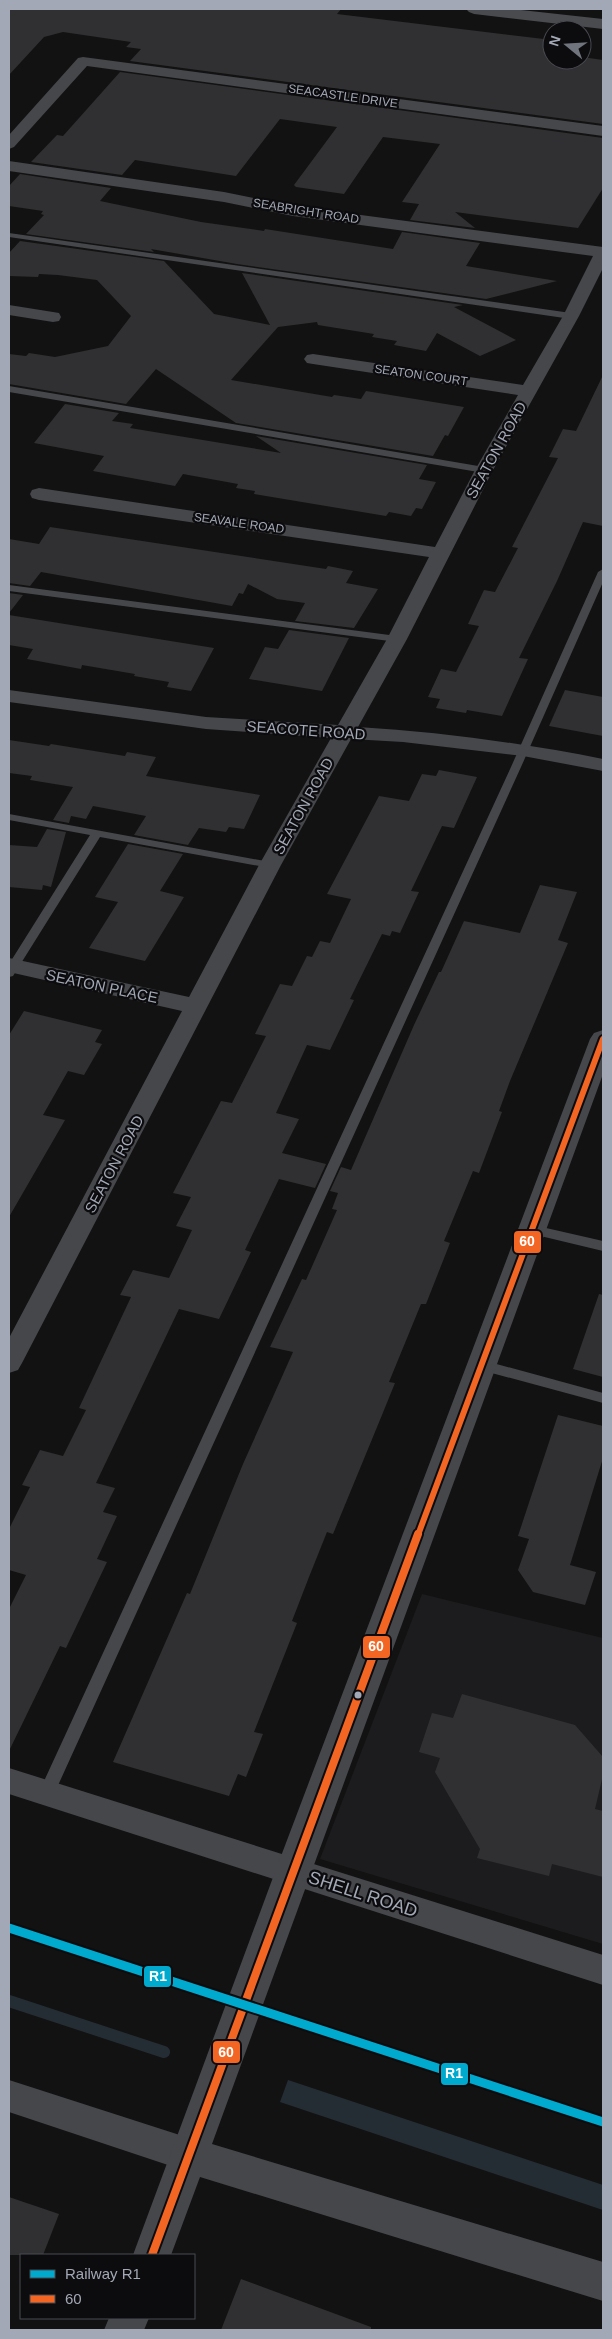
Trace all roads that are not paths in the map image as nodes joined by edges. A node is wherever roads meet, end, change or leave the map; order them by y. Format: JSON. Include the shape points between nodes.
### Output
{"nodes":[{"id":1,"x":474,"y":9,"type":"edge"},
{"id":2,"x":603,"y":24,"type":"edge"},
{"id":3,"x":603,"y":131,"type":"edge"},
{"id":4,"x":9,"y":144,"type":"edge"},
{"id":5,"x":9,"y":166,"type":"edge"},
{"id":6,"x":9,"y":235,"type":"edge"},
{"id":7,"x":603,"y":253,"type":"edge"},
{"id":8,"x":9,"y":310,"type":"edge"},
{"id":9,"x":571,"y":316,"type":"junction"},
{"id":10,"x":52,"y":317,"type":"dead end"},
{"id":11,"x":313,"y":359,"type":"dead end"},
{"id":12,"x":9,"y":390,"type":"edge"},
{"id":13,"x":529,"y":391,"type":"junction"},
{"id":14,"x":484,"y":470,"type":"junction"},
{"id":15,"x":39,"y":494,"type":"dead end"},
{"id":16,"x":440,"y":553,"type":"junction"},
{"id":17,"x":603,"y":572,"type":"edge"},
{"id":18,"x":9,"y":588,"type":"edge"},
{"id":19,"x":397,"y":639,"type":"junction"},
{"id":20,"x":9,"y":696,"type":"edge"},
{"id":21,"x":345,"y":733,"type":"junction"},
{"id":22,"x":523,"y":750,"type":"junction"},
{"id":23,"x":603,"y":765,"type":"edge"},
{"id":24,"x":9,"y":818,"type":"edge"},
{"id":25,"x":96,"y":834,"type":"junction"},
{"id":26,"x":270,"y":864,"type":"junction"},
{"id":27,"x":10,"y":968,"type":"edge"},
{"id":28,"x":196,"y":1006,"type":"junction"},
{"id":29,"x":603,"y":1039,"type":"edge"},
{"id":30,"x":532,"y":1230,"type":"junction"},
{"id":31,"x":603,"y":1246,"type":"edge"},
{"id":32,"x":20,"y":1319,"type":"edge"},
{"id":33,"x":9,"y":1363,"type":"edge"},
{"id":34,"x":482,"y":1365,"type":"junction"},
{"id":35,"x":603,"y":1398,"type":"edge"},
{"id":36,"x":9,"y":1780,"type":"edge"},
{"id":37,"x":47,"y":1792,"type":"junction"},
{"id":38,"x":292,"y":1872,"type":"junction"},
{"id":39,"x":603,"y":1970,"type":"edge"},
{"id":40,"x":9,"y":2096,"type":"edge"},
{"id":41,"x":189,"y":2155,"type":"junction"},
{"id":42,"x":152,"y":2254,"type":"edge"},
{"id":43,"x":603,"y":2282,"type":"edge"}],
"edges":[{"from":1,"to":2,"type":"main road"},
{"from":3,"to":4,"type":"street","name":"SEACASTLE DRIVE","via":[[83,61]]},
{"from":5,"to":7,"type":"street","name":"SEABRIGHT ROAD","via":[[224,197],[293,211]]},
{"from":6,"to":9,"type":"lane"},
{"from":7,"to":9,"type":"street","name":"SEATON ROAD"},
{"from":8,"to":10,"type":"street"},
{"from":9,"to":13,"type":"street","name":"SEATON ROAD"},
{"from":11,"to":13,"type":"street","name":"SEATON COURT"},
{"from":12,"to":14,"type":"lane"},
{"from":13,"to":14,"type":"street","name":"SEATON ROAD"},
{"from":14,"to":16,"type":"street","name":"SEATON ROAD"},
{"from":15,"to":16,"type":"street","name":"SEAVALE ROAD"},
{"from":16,"to":19,"type":"street","name":"SEATON ROAD"},
{"from":17,"to":22,"type":"lane"},
{"from":18,"to":19,"type":"lane"},
{"from":19,"to":21,"type":"street","name":"SEATON ROAD"},
{"from":20,"to":21,"type":"street","name":"SEACOTE ROAD","via":[[206,723]]},
{"from":21,"to":22,"type":"street","name":"SEACOTE ROAD","via":[[403,736]]},
{"from":21,"to":26,"type":"street","name":"SEATON ROAD"},
{"from":22,"to":23,"type":"street","name":"SEACOTE ROAD"},
{"from":22,"to":37,"type":"lane"},
{"from":24,"to":25,"type":"lane"},
{"from":25,"to":26,"type":"lane"},
{"from":25,"to":27,"type":"lane"},
{"from":26,"to":28,"type":"street","name":"SEATON ROAD"},
{"from":27,"to":28,"type":"street","name":"SEATON PLACE"},
{"from":28,"to":32,"type":"street","name":"SEATON ROAD"},
{"from":29,"to":30,"type":"street"},
{"from":30,"to":31,"type":"lane"},
{"from":30,"to":34,"type":"street"},
{"from":32,"to":33,"type":"street","name":"SEATON ROAD"},
{"from":34,"to":35,"type":"lane"},
{"from":34,"to":38,"type":"street"},
{"from":36,"to":37,"type":"street","name":"SHELL ROAD"},
{"from":37,"to":38,"type":"street","name":"SHELL ROAD"},
{"from":38,"to":39,"type":"street","name":"SHELL ROAD"},
{"from":38,"to":41,"type":"street"},
{"from":40,"to":41,"type":"street"},
{"from":41,"to":42,"type":"street"},
{"from":41,"to":43,"type":"street"}]}
